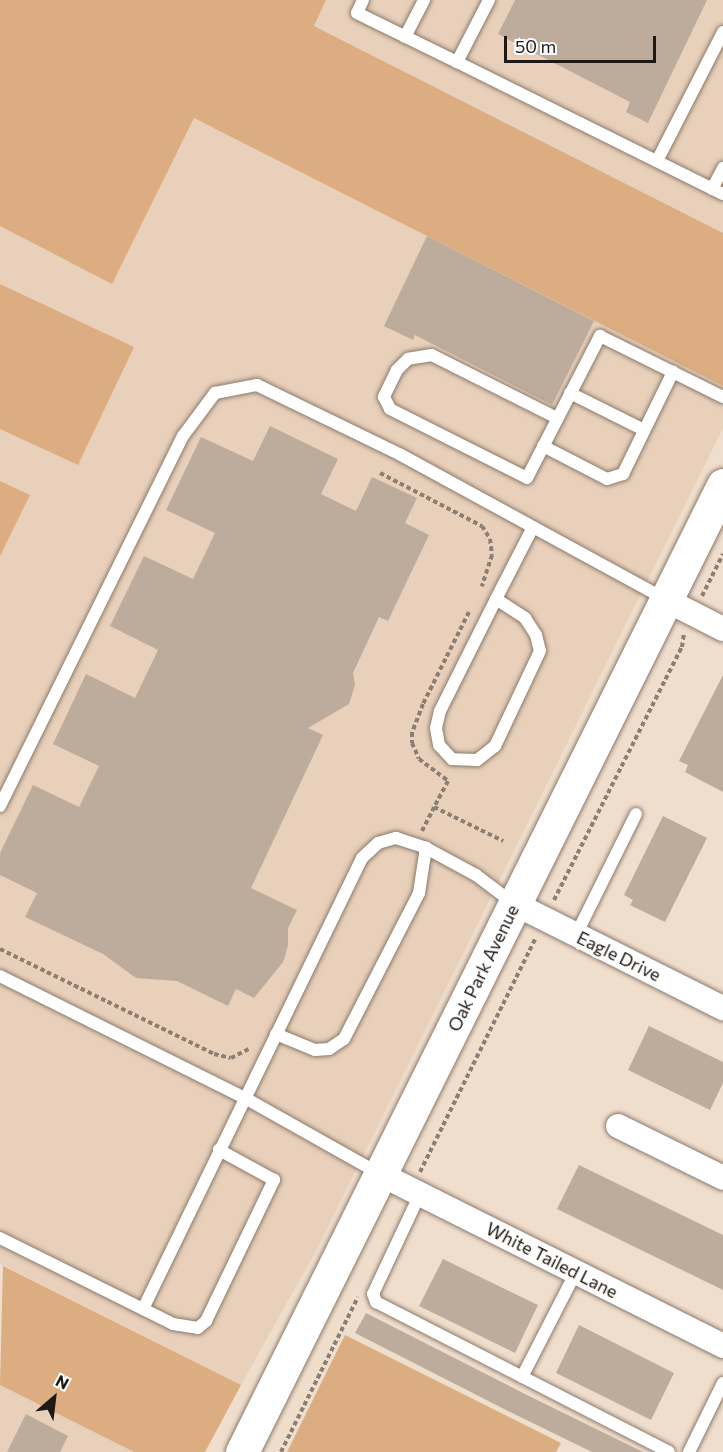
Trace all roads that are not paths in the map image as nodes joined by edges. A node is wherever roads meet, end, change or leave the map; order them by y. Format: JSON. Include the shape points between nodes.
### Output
{"nodes":[{"id":1,"x":363,"y":0,"type":"edge"},
{"id":2,"x":424,"y":0,"type":"edge"},
{"id":3,"x":489,"y":0,"type":"edge"},
{"id":4,"x":723,"y":32,"type":"edge"},
{"id":5,"x":405,"y":37,"type":"junction"},
{"id":6,"x":457,"y":62,"type":"junction"},
{"id":7,"x":657,"y":161,"type":"junction"},
{"id":8,"x":723,"y":168,"type":"edge"},
{"id":9,"x":718,"y":191,"type":"edge"},
{"id":10,"x":673,"y":372,"type":"junction"},
{"id":11,"x":570,"y":393,"type":"junction"},
{"id":12,"x":723,"y":396,"type":"edge"},
{"id":13,"x":557,"y":418,"type":"junction"},
{"id":14,"x":644,"y":430,"type":"junction"},
{"id":15,"x":543,"y":446,"type":"junction"},
{"id":16,"x":723,"y":485,"type":"edge"},
{"id":17,"x":531,"y":529,"type":"junction"},
{"id":18,"x":496,"y":600,"type":"junction"},
{"id":19,"x":680,"y":607,"type":"junction"},
{"id":20,"x":723,"y":629,"type":"edge"},
{"id":21,"x":0,"y":806,"type":"edge"},
{"id":22,"x":636,"y":814,"type":"dead end"},
{"id":23,"x":426,"y":848,"type":"junction"},
{"id":24,"x":514,"y":904,"type":"junction"},
{"id":25,"x":576,"y":935,"type":"junction"},
{"id":26,"x":0,"y":976,"type":"edge"},
{"id":27,"x":723,"y":1008,"type":"edge"},
{"id":28,"x":276,"y":1034,"type":"junction"},
{"id":29,"x":245,"y":1098,"type":"junction"},
{"id":30,"x":618,"y":1126,"type":"dead end"},
{"id":31,"x":219,"y":1150,"type":"junction"},
{"id":32,"x":380,"y":1174,"type":"junction"},
{"id":33,"x":723,"y":1178,"type":"edge"},
{"id":34,"x":416,"y":1192,"type":"junction"},
{"id":35,"x":0,"y":1238,"type":"edge"},
{"id":36,"x":576,"y":1272,"type":"junction"},
{"id":37,"x":142,"y":1309,"type":"junction"},
{"id":38,"x":723,"y":1346,"type":"edge"},
{"id":39,"x":522,"y":1377,"type":"junction"},
{"id":40,"x":723,"y":1383,"type":"edge"},
{"id":41,"x":242,"y":1452,"type":"edge"},
{"id":42,"x":669,"y":1452,"type":"edge"},
{"id":43,"x":688,"y":1452,"type":"edge"}],
"edges":[{"from":1,"to":5,"type":"lane","via":[[357,13]]},
{"from":2,"to":5,"type":"lane"},
{"from":3,"to":6,"type":"lane"},
{"from":4,"to":7,"type":"lane"},
{"from":5,"to":6,"type":"lane"},
{"from":6,"to":7,"type":"lane"},
{"from":7,"to":9,"type":"lane"},
{"from":8,"to":9,"type":"lane"},
{"from":10,"to":11,"type":"lane","via":[[600,336]]},
{"from":10,"to":12,"type":"lane"},
{"from":10,"to":14,"type":"lane"},
{"from":11,"to":13,"type":"lane"},
{"from":11,"to":14,"type":"lane"},
{"from":13,"to":15,"type":"lane"},
{"from":13,"to":15,"type":"lane","via":[[432,355],[408,359],[397,369],[384,397],[390,409],[527,478]]},
{"from":14,"to":15,"type":"lane","via":[[622,474],[615,478],[607,479]]},
{"from":16,"to":19,"type":"street","name":"Oak Park Avenue"},
{"from":17,"to":18,"type":"lane"},
{"from":17,"to":19,"type":"lane"},
{"from":17,"to":21,"type":"lane","via":[[401,454],[257,385],[215,393],[183,436]]},
{"from":18,"to":18,"type":"lane","via":[[440,711],[438,745],[452,759],[477,760],[495,746],[540,651],[525,618]]},
{"from":19,"to":20,"type":"street"},
{"from":19,"to":24,"type":"street","name":"Oak Park Avenue"},
{"from":22,"to":25,"type":"lane"},
{"from":23,"to":24,"type":"lane","via":[[476,875]]},
{"from":23,"to":28,"type":"lane","via":[[396,838],[378,843],[362,858]]},
{"from":23,"to":28,"type":"lane","via":[[419,893],[344,1039],[329,1049],[315,1050]]},
{"from":24,"to":25,"type":"street","name":"Eagle Drive"},
{"from":24,"to":32,"type":"street","name":"Oak Park Avenue"},
{"from":25,"to":27,"type":"street","name":"Eagle Drive"},
{"from":26,"to":29,"type":"lane"},
{"from":28,"to":29,"type":"lane"},
{"from":29,"to":31,"type":"lane"},
{"from":29,"to":32,"type":"lane"},
{"from":30,"to":33,"type":"street"},
{"from":31,"to":37,"type":"lane"},
{"from":31,"to":37,"type":"lane","via":[[274,1180],[206,1321],[198,1328],[184,1327]]},
{"from":32,"to":34,"type":"street","name":"White Tailed Lane"},
{"from":32,"to":41,"type":"street","name":"Oak Park Avenue"},
{"from":34,"to":36,"type":"street","name":"White Tailed Lane"},
{"from":34,"to":39,"type":"lane","via":[[372,1294],[376,1302]]},
{"from":35,"to":37,"type":"lane"},
{"from":36,"to":38,"type":"street","name":"White Tailed Lane"},
{"from":36,"to":39,"type":"lane"},
{"from":39,"to":42,"type":"lane"},
{"from":40,"to":43,"type":"lane"}]}
